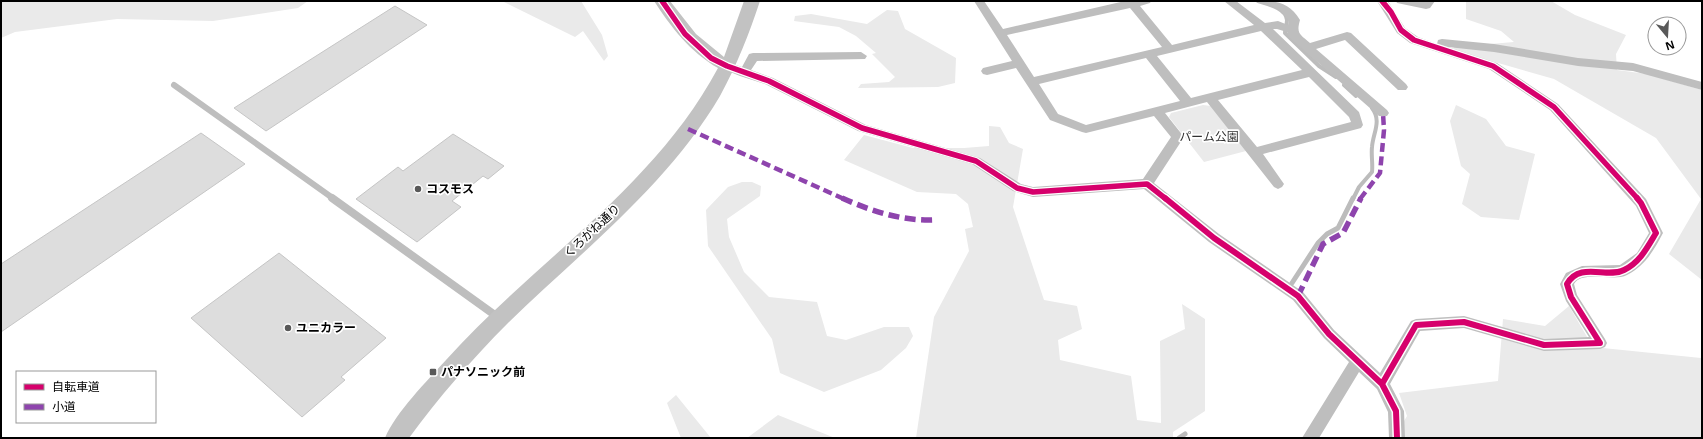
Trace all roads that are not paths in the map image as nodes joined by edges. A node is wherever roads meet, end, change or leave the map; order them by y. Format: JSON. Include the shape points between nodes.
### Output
{"nodes":[{"id":1,"x":662,"y":1,"type":"edge"},
{"id":2,"x":752,"y":1,"type":"edge"},
{"id":3,"x":979,"y":1,"type":"edge"},
{"id":4,"x":1146,"y":1,"type":"edge"},
{"id":5,"x":1228,"y":1,"type":"edge"},
{"id":6,"x":1268,"y":1,"type":"edge"},
{"id":7,"x":1401,"y":1,"type":"edge"},
{"id":8,"x":1430,"y":1,"type":"edge"},
{"id":9,"x":1131,"y":2,"type":"edge"},
{"id":10,"x":1386,"y":2,"type":"edge"},
{"id":11,"x":1262,"y":26,"type":"junction"},
{"id":12,"x":1285,"y":28,"type":"junction"},
{"id":13,"x":1000,"y":34,"type":"junction"},
{"id":14,"x":1414,"y":40,"type":"junction"},
{"id":15,"x":1309,"y":47,"type":"junction"},
{"id":16,"x":1170,"y":49,"type":"junction"},
{"id":17,"x":1149,"y":54,"type":"junction"},
{"id":18,"x":861,"y":56,"type":"dead end"},
{"id":19,"x":1019,"y":63,"type":"junction"},
{"id":20,"x":736,"y":69,"type":"junction"},
{"id":21,"x":987,"y":70,"type":"dead end"},
{"id":22,"x":1311,"y":72,"type":"junction"},
{"id":23,"x":1031,"y":82,"type":"junction"},
{"id":24,"x":174,"y":85,"type":"dead end"},
{"id":25,"x":1702,"y":86,"type":"edge"},
{"id":26,"x":1402,"y":87,"type":"dead end"},
{"id":27,"x":1210,"y":98,"type":"junction"},
{"id":28,"x":1188,"y":103,"type":"junction"},
{"id":29,"x":1157,"y":111,"type":"junction"},
{"id":30,"x":1384,"y":112,"type":"dead end"},
{"id":31,"x":1254,"y":152,"type":"junction"},
{"id":32,"x":1147,"y":184,"type":"junction"},
{"id":33,"x":1278,"y":184,"type":"dead end"},
{"id":34,"x":500,"y":319,"type":"junction"},
{"id":35,"x":1358,"y":361,"type":"junction"},
{"id":36,"x":1382,"y":384,"type":"junction"},
{"id":37,"x":396,"y":438,"type":"edge"},
{"id":38,"x":1310,"y":438,"type":"edge"},
{"id":39,"x":1397,"y":438,"type":"edge"}],
"edges":[{"from":1,"to":20,"type":"street","via":[[685,34],[711,58]]},
{"from":2,"to":20,"type":"street","name":"くろがね通り"},
{"from":3,"to":13,"type":"street"},
{"from":4,"to":9,"type":"street"},
{"from":5,"to":11,"type":"street"},
{"from":6,"to":12,"type":"street","via":[[1284,8],[1295,20]]},
{"from":7,"to":8,"type":"street","via":[[1426,6]]},
{"from":9,"to":13,"type":"street"},
{"from":9,"to":16,"type":"street"},
{"from":10,"to":14,"type":"street","via":[[1401,30]]},
{"from":11,"to":12,"type":"street"},
{"from":11,"to":16,"type":"street"},
{"from":11,"to":22,"type":"street"},
{"from":12,"to":15,"type":"street"},
{"from":13,"to":19,"type":"street"},
{"from":14,"to":25,"type":"street","via":[[1633,67]]},
{"from":14,"to":36,"type":"street","via":[[1493,66],[1554,108],[1641,203],[1656,233],[1642,257],[1623,271],[1582,272],[1572,277],[1567,284],[1571,297],[1600,343],[1544,345],[1464,322],[1416,325]]},
{"from":15,"to":26,"type":"street","via":[[1347,36]]},
{"from":15,"to":30,"type":"street"},
{"from":16,"to":17,"type":"street"},
{"from":17,"to":23,"type":"street"},
{"from":17,"to":28,"type":"street"},
{"from":18,"to":20,"type":"street","via":[[754,57]]},
{"from":19,"to":21,"type":"street"},
{"from":19,"to":23,"type":"street"},
{"from":20,"to":32,"type":"street","via":[[769,81],[862,128],[976,161],[1017,188],[1033,192]]},
{"from":20,"to":34,"type":"street","name":"くろがね通り","via":[[711,95],[688,128],[634,191]]},
{"from":22,"to":27,"type":"street"},
{"from":22,"to":31,"type":"street","via":[[1355,115],[1357,125]]},
{"from":23,"to":29,"type":"street","via":[[1054,117],[1086,129]]},
{"from":24,"to":34,"type":"lane"},
{"from":27,"to":28,"type":"street"},
{"from":27,"to":31,"type":"street"},
{"from":28,"to":29,"type":"street"},
{"from":29,"to":32,"type":"street","via":[[1178,137]]},
{"from":31,"to":33,"type":"street"},
{"from":32,"to":35,"type":"street","via":[[1214,238],[1298,296],[1329,334]]},
{"from":34,"to":37,"type":"street","name":"くろがね通り","via":[[438,384]]},
{"from":35,"to":36,"type":"street"},
{"from":35,"to":38,"type":"street"},
{"from":36,"to":39,"type":"street","via":[[1396,411]]}]}
